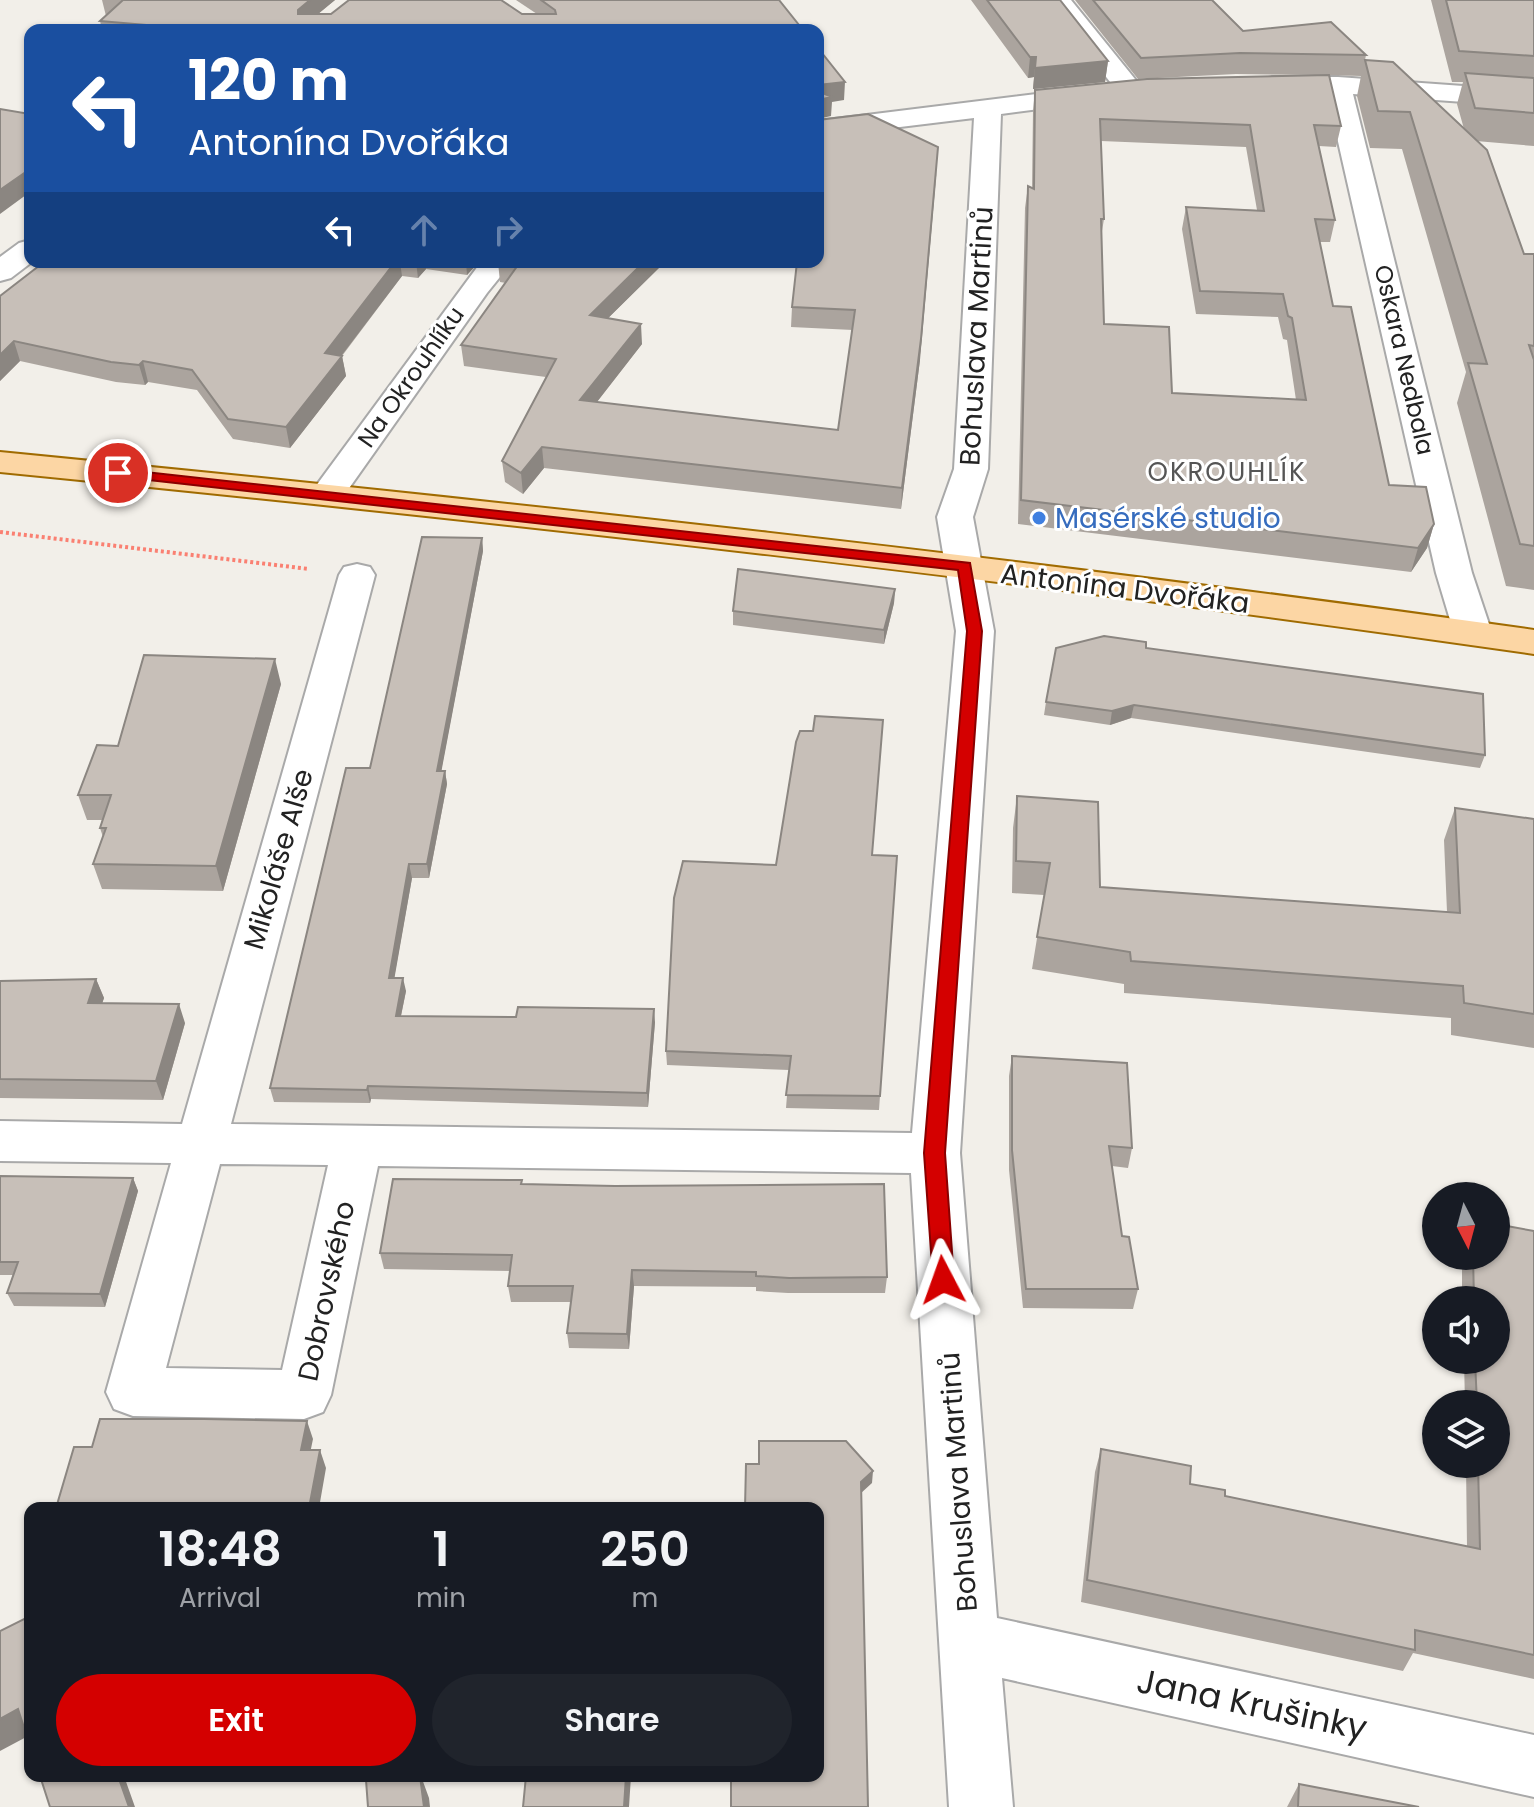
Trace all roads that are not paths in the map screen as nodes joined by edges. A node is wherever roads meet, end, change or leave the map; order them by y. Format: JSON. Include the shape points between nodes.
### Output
{"nodes":[{"id":1,"x":1058,"y":0,"type":"edge"},
{"id":2,"x":1249,"y":85,"type":"edge"},
{"id":3,"x":1338,"y":85,"type":"junction"},
{"id":4,"x":1161,"y":88,"type":"edge"},
{"id":5,"x":1130,"y":90,"type":"junction"},
{"id":6,"x":1534,"y":99,"type":"edge"},
{"id":7,"x":988,"y":107,"type":"junction"},
{"id":8,"x":824,"y":128,"type":"edge"},
{"id":9,"x":24,"y":254,"type":"edge"},
{"id":10,"x":492,"y":268,"type":"edge"},
{"id":11,"x":0,"y":272,"type":"edge"},
{"id":12,"x":0,"y":462,"type":"edge"},
{"id":13,"x":328,"y":494,"type":"junction"},
{"id":14,"x":965,"y":567,"type":"junction"},
{"id":15,"x":357,"y":575,"type":"road end"},
{"id":16,"x":1473,"y":633,"type":"junction"},
{"id":17,"x":1534,"y":642,"type":"edge"},
{"id":18,"x":0,"y":1141,"type":"edge"},
{"id":19,"x":199,"y":1144,"type":"junction"},
{"id":20,"x":357,"y":1146,"type":"junction"},
{"id":21,"x":935,"y":1153,"type":"junction"},
{"id":22,"x":969,"y":1641,"type":"junction"},
{"id":23,"x":1534,"y":1766,"type":"edge"},
{"id":24,"x":981,"y":1807,"type":"edge"}],
"edges":[{"from":1,"to":5,"type":"street"},
{"from":2,"to":3,"type":"street"},
{"from":3,"to":6,"type":"street"},
{"from":3,"to":16,"type":"street","name":"Oskara Nedbala","via":[[1454,573]]},
{"from":4,"to":5,"type":"street"},
{"from":5,"to":7,"type":"street"},
{"from":7,"to":8,"type":"street"},
{"from":7,"to":14,"type":"street","name":"Bohuslava Martinů","via":[[971,469],[955,517]]},
{"from":9,"to":11,"type":"street"},
{"from":10,"to":13,"type":"street","name":"Na Okrouhlíku"},
{"from":12,"to":13,"type":"main road","name":"Antonína Dvořáka"},
{"from":13,"to":14,"type":"main road","name":"Antonína Dvořáka"},
{"from":14,"to":16,"type":"main road","name":"Antonína Dvořáka"},
{"from":14,"to":21,"type":"street","name":"Bohuslava Martinů","via":[[975,631]]},
{"from":15,"to":19,"type":"street","name":"Mikoláše Alše"},
{"from":16,"to":17,"type":"main road","name":"Antonína Dvořáka"},
{"from":18,"to":19,"type":"street"},
{"from":19,"to":20,"type":"street"},
{"from":19,"to":20,"type":"street","name":"Dobrovského","via":[[133,1392],[304,1395]]},
{"from":20,"to":21,"type":"street"},
{"from":21,"to":22,"type":"street","name":"Bohuslava Martinů"},
{"from":22,"to":23,"type":"street","name":"Jana Krušinky"},
{"from":22,"to":24,"type":"street","name":"Bohuslava Martinů"}]}
